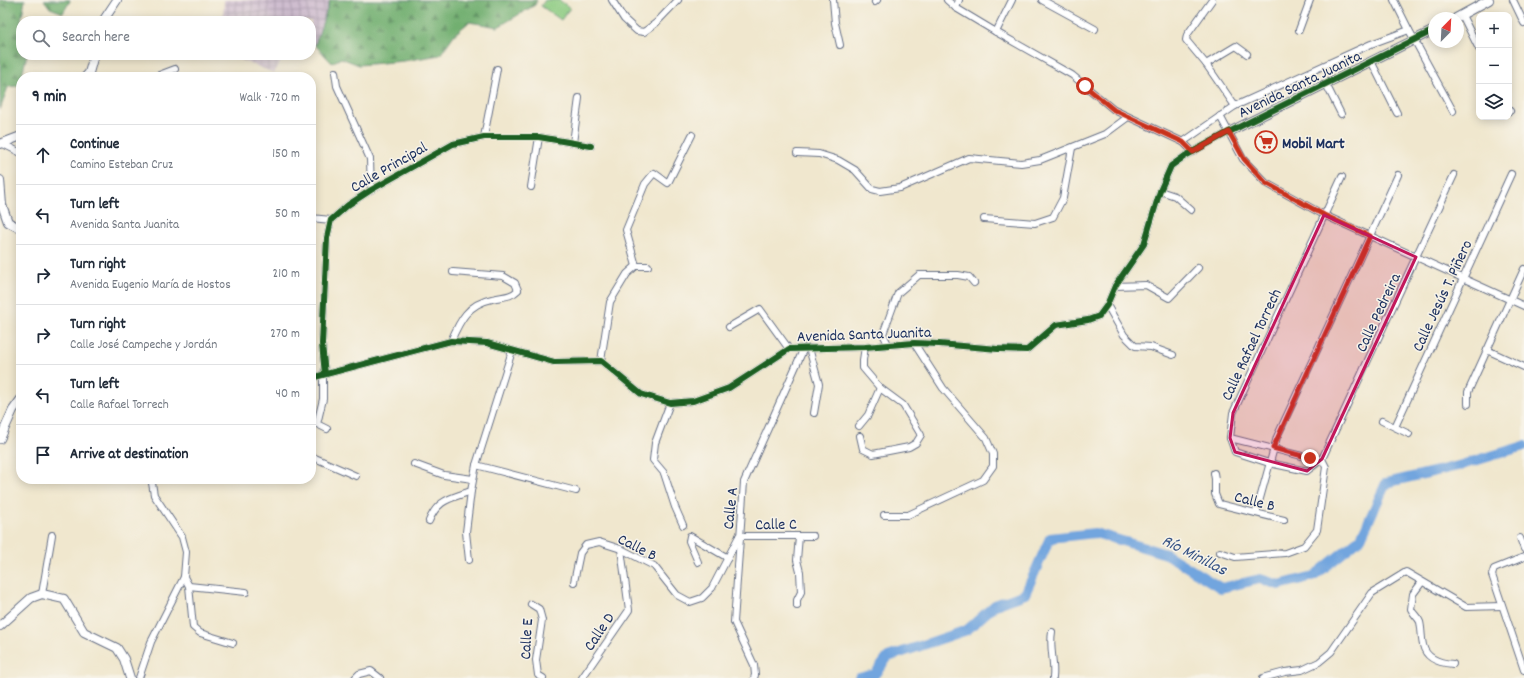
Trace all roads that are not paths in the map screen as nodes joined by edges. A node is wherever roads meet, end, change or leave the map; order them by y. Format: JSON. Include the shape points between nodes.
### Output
{"nodes":[{"id":1,"x":116,"y":0,"type":"edge"},
{"id":2,"x":612,"y":0,"type":"edge"},
{"id":3,"x":678,"y":0,"type":"edge"},
{"id":4,"x":833,"y":0,"type":"edge"},
{"id":5,"x":947,"y":0,"type":"edge"},
{"id":6,"x":960,"y":0,"type":"edge"},
{"id":7,"x":1012,"y":0,"type":"edge"},
{"id":8,"x":1042,"y":0,"type":"edge"},
{"id":9,"x":1310,"y":0,"type":"edge"},
{"id":10,"x":1394,"y":0,"type":"edge"},
{"id":11,"x":1489,"y":0,"type":"edge"},
{"id":12,"x":1513,"y":0,"type":"edge"},
{"id":13,"x":1210,"y":2,"type":"edge"},
{"id":14,"x":956,"y":8,"type":"junction"},
{"id":15,"x":1464,"y":13,"type":"edge"},
{"id":16,"x":106,"y":16,"type":"edge"},
{"id":17,"x":1524,"y":23,"type":"edge"},
{"id":18,"x":1464,"y":24,"type":"edge"},
{"id":19,"x":1095,"y":29,"type":"dead end"},
{"id":20,"x":1299,"y":30,"type":"dead end"},
{"id":21,"x":1409,"y":30,"type":"junction"},
{"id":22,"x":996,"y":32,"type":"junction"},
{"id":23,"x":1428,"y":33,"type":"edge"},
{"id":24,"x":1415,"y":40,"type":"junction"},
{"id":25,"x":840,"y":45,"type":"dead end"},
{"id":26,"x":1478,"y":48,"type":"edge"},
{"id":27,"x":1247,"y":54,"type":"dead end"},
{"id":28,"x":93,"y":60,"type":"edge"},
{"id":29,"x":1371,"y":61,"type":"junction"},
{"id":30,"x":1206,"y":64,"type":"junction"},
{"id":31,"x":175,"y":69,"type":"dead end"},
{"id":32,"x":497,"y":69,"type":"dead end"},
{"id":33,"x":89,"y":72,"type":"edge"},
{"id":34,"x":167,"y":72,"type":"edge"},
{"id":35,"x":335,"y":72,"type":"dead end"},
{"id":36,"x":1326,"y":84,"type":"junction"},
{"id":37,"x":578,"y":98,"type":"dead end"},
{"id":38,"x":1235,"y":106,"type":"junction"},
{"id":39,"x":1453,"y":112,"type":"dead end"},
{"id":40,"x":1396,"y":113,"type":"dead end"},
{"id":41,"x":1341,"y":114,"type":"dead end"},
{"id":42,"x":1220,"y":116,"type":"junction"},
{"id":43,"x":1128,"y":117,"type":"junction"},
{"id":44,"x":1229,"y":132,"type":"junction"},
{"id":45,"x":692,"y":135,"type":"dead end"},
{"id":46,"x":484,"y":137,"type":"junction"},
{"id":47,"x":539,"y":137,"type":"junction"},
{"id":48,"x":16,"y":138,"type":"edge"},
{"id":49,"x":1183,"y":142,"type":"junction"},
{"id":50,"x":573,"y":143,"type":"junction"},
{"id":51,"x":0,"y":144,"type":"edge"},
{"id":52,"x":592,"y":146,"type":"dead end"},
{"id":53,"x":1072,"y":148,"type":"junction"},
{"id":54,"x":16,"y":151,"type":"edge"},
{"id":55,"x":1193,"y":152,"type":"junction"},
{"id":56,"x":797,"y":153,"type":"dead end"},
{"id":57,"x":1511,"y":174,"type":"dead end"},
{"id":58,"x":1398,"y":175,"type":"dead end"},
{"id":59,"x":1454,"y":175,"type":"dead end"},
{"id":60,"x":1342,"y":177,"type":"dead end"},
{"id":61,"x":0,"y":180,"type":"edge"},
{"id":62,"x":530,"y":187,"type":"dead end"},
{"id":63,"x":371,"y":190,"type":"junction"},
{"id":64,"x":1160,"y":191,"type":"junction"},
{"id":65,"x":1191,"y":210,"type":"dead end"},
{"id":66,"x":1324,"y":215,"type":"junction"},
{"id":67,"x":316,"y":218,"type":"edge"},
{"id":68,"x":984,"y":219,"type":"dead end"},
{"id":69,"x":332,"y":220,"type":"junction"},
{"id":70,"x":16,"y":227,"type":"edge"},
{"id":71,"x":1370,"y":236,"type":"junction"},
{"id":72,"x":1416,"y":257,"type":"junction"},
{"id":73,"x":636,"y":266,"type":"junction"},
{"id":74,"x":648,"y":266,"type":"dead end"},
{"id":75,"x":1198,"y":268,"type":"dead end"},
{"id":76,"x":1524,"y":269,"type":"edge"},
{"id":77,"x":453,"y":272,"type":"dead end"},
{"id":78,"x":1463,"y":278,"type":"junction"},
{"id":79,"x":974,"y":283,"type":"dead end"},
{"id":80,"x":1115,"y":286,"type":"junction"},
{"id":81,"x":1510,"y":300,"type":"junction"},
{"id":82,"x":1107,"y":305,"type":"junction"},
{"id":83,"x":1524,"y":306,"type":"edge"},
{"id":84,"x":729,"y":327,"type":"dead end"},
{"id":85,"x":451,"y":341,"type":"junction"},
{"id":86,"x":914,"y":343,"type":"junction"},
{"id":87,"x":888,"y":344,"type":"junction"},
{"id":88,"x":865,"y":347,"type":"junction"},
{"id":89,"x":807,"y":348,"type":"junction"},
{"id":90,"x":789,"y":349,"type":"junction"},
{"id":91,"x":512,"y":350,"type":"junction"},
{"id":92,"x":1487,"y":350,"type":"junction"},
{"id":93,"x":1173,"y":355,"type":"dead end"},
{"id":94,"x":601,"y":361,"type":"junction"},
{"id":95,"x":1524,"y":367,"type":"edge"},
{"id":96,"x":324,"y":374,"type":"junction"},
{"id":97,"x":316,"y":376,"type":"edge"},
{"id":98,"x":880,"y":388,"type":"junction"},
{"id":99,"x":670,"y":403,"type":"junction"},
{"id":100,"x":1468,"y":404,"type":"dead end"},
{"id":101,"x":16,"y":406,"type":"edge"},
{"id":102,"x":814,"y":413,"type":"dead end"},
{"id":103,"x":1382,"y":421,"type":"dead end"},
{"id":104,"x":859,"y":426,"type":"dead end"},
{"id":105,"x":1395,"y":427,"type":"junction"},
{"id":106,"x":327,"y":429,"type":"dead end"},
{"id":107,"x":1409,"y":434,"type":"dead end"},
{"id":108,"x":860,"y":436,"type":"dead end"},
{"id":109,"x":1230,"y":438,"type":"junction"},
{"id":110,"x":0,"y":439,"type":"edge"},
{"id":111,"x":1273,"y":448,"type":"junction"},
{"id":112,"x":316,"y":458,"type":"edge"},
{"id":113,"x":1322,"y":459,"type":"junction"},
{"id":114,"x":1269,"y":463,"type":"junction"},
{"id":115,"x":414,"y":464,"type":"dead end"},
{"id":116,"x":476,"y":465,"type":"junction"},
{"id":117,"x":1214,"y":473,"type":"dead end"},
{"id":118,"x":356,"y":476,"type":"dead end"},
{"id":119,"x":473,"y":479,"type":"junction"},
{"id":120,"x":152,"y":484,"type":"edge"},
{"id":121,"x":471,"y":491,"type":"junction"},
{"id":122,"x":576,"y":491,"type":"dead end"},
{"id":123,"x":1256,"y":513,"type":"junction"},
{"id":124,"x":884,"y":516,"type":"dead end"},
{"id":125,"x":1284,"y":520,"type":"dead end"},
{"id":126,"x":429,"y":522,"type":"dead end"},
{"id":127,"x":683,"y":526,"type":"dead end"},
{"id":128,"x":739,"y":535,"type":"junction"},
{"id":129,"x":52,"y":536,"type":"dead end"},
{"id":130,"x":799,"y":536,"type":"junction"},
{"id":131,"x":813,"y":536,"type":"dead end"},
{"id":132,"x":1520,"y":538,"type":"dead end"},
{"id":133,"x":621,"y":549,"type":"junction"},
{"id":134,"x":1524,"y":549,"type":"edge"},
{"id":135,"x":1220,"y":552,"type":"dead end"},
{"id":136,"x":728,"y":558,"type":"junction"},
{"id":137,"x":1524,"y":558,"type":"edge"},
{"id":138,"x":469,"y":560,"type":"dead end"},
{"id":139,"x":698,"y":562,"type":"dead end"},
{"id":140,"x":184,"y":577,"type":"junction"},
{"id":141,"x":574,"y":582,"type":"dead end"},
{"id":142,"x":1422,"y":582,"type":"junction"},
{"id":143,"x":189,"y":586,"type":"junction"},
{"id":144,"x":246,"y":592,"type":"dead end"},
{"id":145,"x":42,"y":594,"type":"junction"},
{"id":146,"x":531,"y":604,"type":"dead end"},
{"id":147,"x":796,"y":606,"type":"dead end"},
{"id":148,"x":1502,"y":606,"type":"junction"},
{"id":149,"x":0,"y":626,"type":"edge"},
{"id":150,"x":1052,"y":632,"type":"dead end"},
{"id":151,"x":233,"y":643,"type":"dead end"},
{"id":152,"x":1453,"y":664,"type":"dead end"},
{"id":153,"x":1524,"y":668,"type":"edge"},
{"id":154,"x":1302,"y":670,"type":"junction"},
{"id":155,"x":130,"y":678,"type":"edge"},
{"id":156,"x":139,"y":678,"type":"edge"},
{"id":157,"x":355,"y":678,"type":"edge"},
{"id":158,"x":380,"y":678,"type":"edge"},
{"id":159,"x":542,"y":678,"type":"edge"},
{"id":160,"x":582,"y":678,"type":"edge"},
{"id":161,"x":754,"y":678,"type":"edge"},
{"id":162,"x":1053,"y":678,"type":"edge"},
{"id":163,"x":1263,"y":678,"type":"edge"},
{"id":164,"x":1303,"y":678,"type":"edge"}],
"edges":[{"from":1,"to":16,"type":"street"},
{"from":2,"to":3,"type":"street","via":[[624,19],[637,31],[644,32]]},
{"from":4,"to":25,"type":"street"},
{"from":5,"to":14,"type":"street"},
{"from":6,"to":14,"type":"street"},
{"from":7,"to":22,"type":"street"},
{"from":8,"to":19,"type":"street"},
{"from":9,"to":20,"type":"street"},
{"from":10,"to":21,"type":"street"},
{"from":11,"to":15,"type":"street"},
{"from":12,"to":17,"type":"street"},
{"from":13,"to":30,"type":"street","via":[[1186,37],[1187,43]]},
{"from":14,"to":22,"type":"street"},
{"from":18,"to":26,"type":"street"},
{"from":21,"to":24,"type":"street"},
{"from":21,"to":38,"type":"street","via":[[1371,44]]},
{"from":22,"to":43,"type":"street","via":[[1072,75],[1114,110]]},
{"from":23,"to":24,"type":"street","name":"Avenida Santa Juanita"},
{"from":24,"to":29,"type":"street","name":"Avenida Santa Juanita"},
{"from":24,"to":39,"type":"street"},
{"from":27,"to":30,"type":"street","via":[[1236,46]]},
{"from":28,"to":33,"type":"street"},
{"from":29,"to":36,"type":"street","name":"Avenida Santa Juanita"},
{"from":29,"to":40,"type":"street"},
{"from":30,"to":38,"type":"street"},
{"from":31,"to":34,"type":"street"},
{"from":32,"to":46,"type":"street"},
{"from":35,"to":63,"type":"street","via":[[337,86],[370,159]]},
{"from":36,"to":41,"type":"street"},
{"from":36,"to":44,"type":"street","name":"Avenida Santa Juanita"},
{"from":37,"to":50,"type":"street"},
{"from":38,"to":42,"type":"street"},
{"from":42,"to":44,"type":"street"},
{"from":42,"to":49,"type":"street"},
{"from":43,"to":49,"type":"street"},
{"from":43,"to":53,"type":"street","via":[[1105,134]]},
{"from":44,"to":55,"type":"street","name":"Avenida Santa Juanita"},
{"from":44,"to":66,"type":"street","via":[[1244,159],[1266,183]]},
{"from":45,"to":73,"type":"street","via":[[668,184],[654,173],[645,184],[626,230]]},
{"from":46,"to":47,"type":"street","name":"Calle Principal"},
{"from":46,"to":63,"type":"street","name":"Calle Principal","via":[[453,144]]},
{"from":47,"to":50,"type":"street","name":"Calle Principal"},
{"from":47,"to":62,"type":"street"},
{"from":48,"to":51,"type":"street"},
{"from":49,"to":55,"type":"street"},
{"from":50,"to":52,"type":"street","name":"Calle Principal"},
{"from":51,"to":54,"type":"street"},
{"from":53,"to":56,"type":"street","via":[[1040,160],[1021,163],[969,158],[900,188],[880,191],[872,189],[855,170],[838,160],[819,154]]},
{"from":53,"to":68,"type":"street","via":[[1063,198],[1053,217],[1035,223]]},
{"from":55,"to":64,"type":"street","name":"Avenida Santa Juanita","via":[[1171,166]]},
{"from":57,"to":78,"type":"street","name":"Calle Jesús T. Piñero"},
{"from":58,"to":71,"type":"street"},
{"from":59,"to":72,"type":"street","name":"Calle Pedreira"},
{"from":60,"to":66,"type":"street","name":"Calle Rafael Torrech"},
{"from":61,"to":70,"type":"street","via":[[2,205],[8,222]]},
{"from":63,"to":69,"type":"street","name":"Calle Principal","via":[[348,205]]},
{"from":64,"to":65,"type":"street","via":[[1176,196]]},
{"from":64,"to":80,"type":"street","name":"Avenida Santa Juanita","via":[[1144,244]]},
{"from":66,"to":71,"type":"street"},
{"from":66,"to":109,"type":"street","name":"Calle Rafael Torrech","via":[[1233,413]]},
{"from":67,"to":69,"type":"street"},
{"from":69,"to":96,"type":"street","via":[[327,238],[322,344]]},
{"from":71,"to":72,"type":"street"},
{"from":71,"to":111,"type":"street"},
{"from":72,"to":78,"type":"street"},
{"from":72,"to":113,"type":"street","name":"Calle Pedreira"},
{"from":73,"to":74,"type":"street"},
{"from":73,"to":94,"type":"street","via":[[627,274],[610,302]]},
{"from":75,"to":80,"type":"street","via":[[1169,298],[1146,285]]},
{"from":76,"to":81,"type":"street"},
{"from":77,"to":85,"type":"street","via":[[502,276],[515,283],[518,290],[512,295],[473,306],[459,322]]},
{"from":78,"to":81,"type":"street"},
{"from":78,"to":105,"type":"street","name":"Calle Jesús T. Piñero"},
{"from":79,"to":87,"type":"street","via":[[969,277],[958,275],[919,275],[898,293],[883,334]]},
{"from":80,"to":82,"type":"street","name":"Avenida Santa Juanita"},
{"from":81,"to":83,"type":"street"},
{"from":81,"to":92,"type":"street"},
{"from":82,"to":86,"type":"street","name":"Avenida Santa Juanita","via":[[1099,316],[1056,325],[1027,350]]},
{"from":82,"to":93,"type":"street","via":[[1124,334],[1135,346],[1151,347]]},
{"from":84,"to":90,"type":"street","via":[[760,309]]},
{"from":85,"to":91,"type":"street","via":[[488,342]]},
{"from":85,"to":96,"type":"street"},
{"from":86,"to":87,"type":"street","name":"Avenida Santa Juanita"},
{"from":86,"to":124,"type":"street","via":[[943,388],[986,438],[993,454],[993,466],[983,480],[908,515]]},
{"from":87,"to":88,"type":"street","name":"Avenida Santa Juanita"},
{"from":88,"to":89,"type":"street","name":"Avenida Santa Juanita"},
{"from":88,"to":98,"type":"street","via":[[863,368]]},
{"from":89,"to":90,"type":"street","name":"Avenida Santa Juanita"},
{"from":89,"to":102,"type":"street","via":[[819,384]]},
{"from":89,"to":128,"type":"street","name":"Calle A","via":[[744,482]]},
{"from":90,"to":99,"type":"street","name":"Avenida Santa Juanita","via":[[729,388],[693,401]]},
{"from":91,"to":94,"type":"street","via":[[554,362]]},
{"from":91,"to":116,"type":"street"},
{"from":92,"to":95,"type":"street"},
{"from":92,"to":100,"type":"street","via":[[1468,392]]},
{"from":94,"to":99,"type":"street","name":"Avenida Santa Juanita","via":[[641,394]]},
{"from":96,"to":97,"type":"street"},
{"from":96,"to":106,"type":"street","via":[[323,398],[317,424]]},
{"from":98,"to":104,"type":"street","via":[[868,415]]},
{"from":98,"to":108,"type":"street","via":[[903,405],[920,435],[916,443],[873,454],[863,449]]},
{"from":99,"to":127,"type":"street","via":[[655,443],[653,460],[664,473]]},
{"from":101,"to":110,"type":"street"},
{"from":103,"to":105,"type":"street"},
{"from":105,"to":107,"type":"street"},
{"from":109,"to":111,"type":"street"},
{"from":109,"to":114,"type":"street","via":[[1235,452]]},
{"from":111,"to":113,"type":"street"},
{"from":111,"to":114,"type":"street"},
{"from":112,"to":118,"type":"street"},
{"from":113,"to":114,"type":"street","via":[[1307,471]]},
{"from":113,"to":135,"type":"street","via":[[1326,467],[1317,530],[1304,546],[1285,553],[1235,557]]},
{"from":114,"to":123,"type":"street"},
{"from":115,"to":119,"type":"street","via":[[444,474]]},
{"from":116,"to":119,"type":"street"},
{"from":116,"to":122,"type":"street"},
{"from":117,"to":123,"type":"street","name":"Calle B","via":[[1215,494],[1219,504]]},
{"from":119,"to":121,"type":"street"},
{"from":120,"to":140,"type":"street","via":[[154,495],[182,538],[186,552]]},
{"from":121,"to":126,"type":"street","via":[[440,503]]},
{"from":121,"to":138,"type":"street","via":[[466,532]]},
{"from":123,"to":125,"type":"street","name":"Calle B"},
{"from":128,"to":130,"type":"street","name":"Calle C"},
{"from":128,"to":136,"type":"street","name":"Calle B"},
{"from":128,"to":161,"type":"street","name":"Calle A","via":[[734,622],[754,666]]},
{"from":129,"to":145,"type":"street"},
{"from":130,"to":131,"type":"street","name":"Calle C"},
{"from":130,"to":147,"type":"street","via":[[801,592]]},
{"from":132,"to":134,"type":"street"},
{"from":133,"to":136,"type":"street","name":"Calle B","via":[[654,566],[677,595],[690,602],[702,598],[712,588]]},
{"from":133,"to":141,"type":"street","name":"Calle B","via":[[599,542],[586,545],[580,553]]},
{"from":133,"to":160,"type":"street","name":"Calle D","via":[[629,610]]},
{"from":136,"to":139,"type":"street","via":[[690,536],[688,541]]},
{"from":137,"to":148,"type":"street","via":[[1494,569],[1492,576]]},
{"from":140,"to":143,"type":"street"},
{"from":140,"to":156,"type":"street","via":[[151,642]]},
{"from":142,"to":148,"type":"street","via":[[1466,607]]},
{"from":142,"to":152,"type":"street","via":[[1412,594],[1411,609],[1419,620],[1422,644],[1433,659]]},
{"from":142,"to":154,"type":"street","via":[[1406,572],[1372,594],[1330,652],[1319,662]]},
{"from":143,"to":144,"type":"street"},
{"from":143,"to":151,"type":"street","via":[[193,627],[200,633]]},
{"from":145,"to":149,"type":"street","via":[[31,598]]},
{"from":145,"to":155,"type":"street","via":[[64,599],[84,632],[117,648],[124,659]]},
{"from":146,"to":159,"type":"street","name":"Calle E","via":[[539,610],[542,620],[536,660],[538,675]]},
{"from":148,"to":153,"type":"street"},
{"from":150,"to":162,"type":"street"},
{"from":154,"to":163,"type":"street"},
{"from":154,"to":164,"type":"street"},
{"from":157,"to":158,"type":"street","via":[[359,674],[371,672]]}]}
